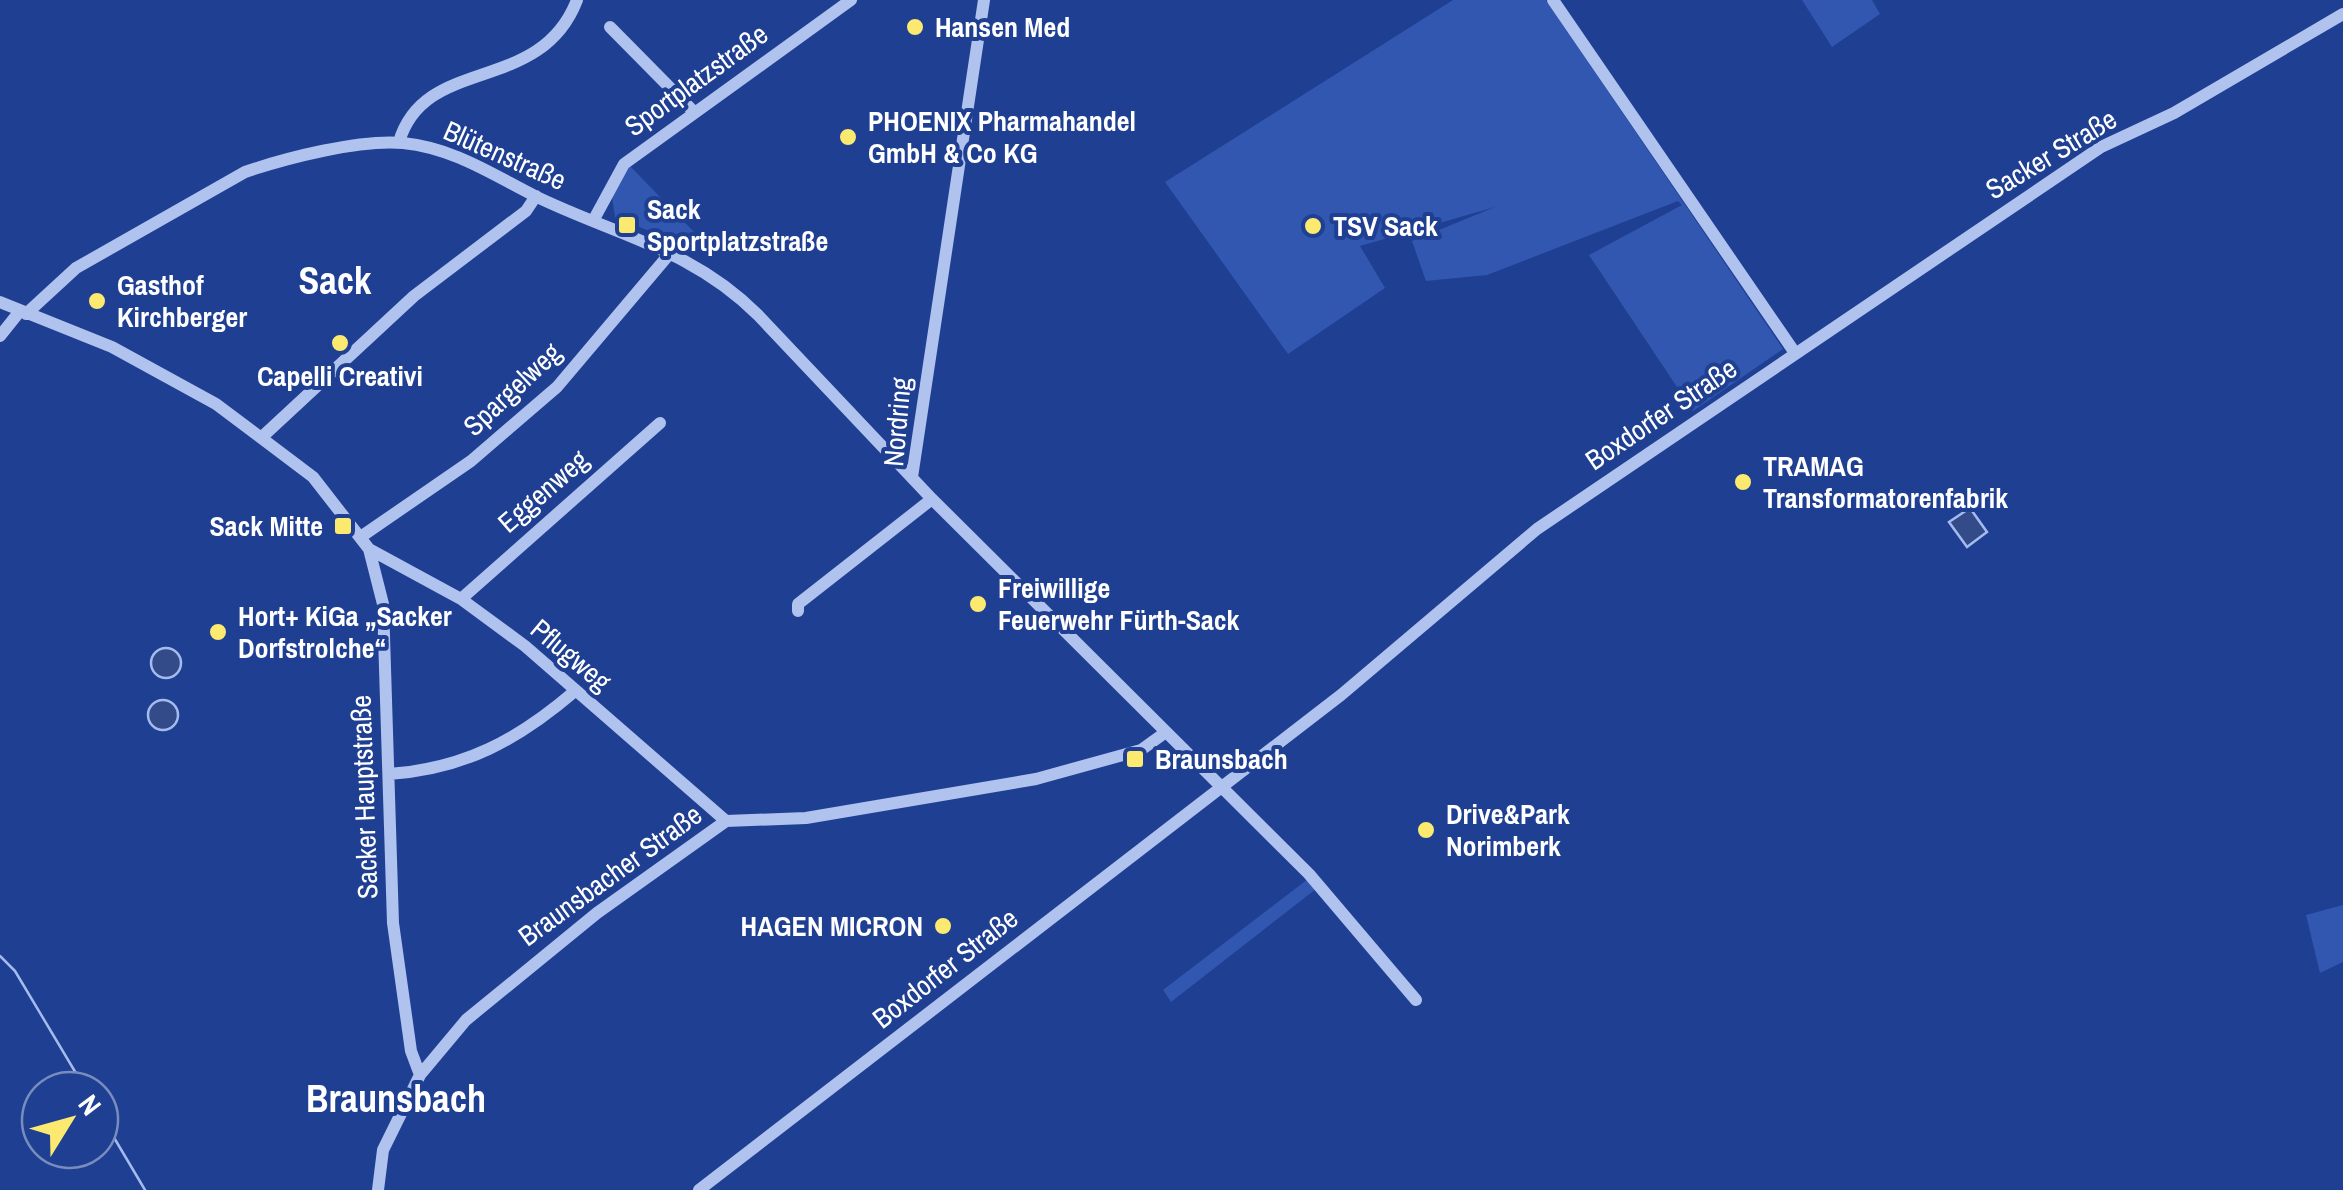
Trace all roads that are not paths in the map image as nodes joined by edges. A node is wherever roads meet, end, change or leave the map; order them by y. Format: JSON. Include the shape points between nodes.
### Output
{"nodes":[{"id":1,"x":577,"y":0,"type":"edge"},
{"id":2,"x":851,"y":0,"type":"edge"},
{"id":3,"x":984,"y":0,"type":"edge"},
{"id":4,"x":1553,"y":0,"type":"edge"},
{"id":5,"x":2343,"y":14,"type":"edge"},
{"id":6,"x":610,"y":27,"type":"dead end"},
{"id":7,"x":692,"y":111,"type":"junction"},
{"id":8,"x":399,"y":142,"type":"junction"},
{"id":9,"x":536,"y":196,"type":"junction"},
{"id":10,"x":594,"y":221,"type":"junction"},
{"id":11,"x":672,"y":251,"type":"junction"},
{"id":12,"x":0,"y":302,"type":"edge"},
{"id":13,"x":23,"y":312,"type":"junction"},
{"id":14,"x":0,"y":336,"type":"edge"},
{"id":15,"x":1795,"y":353,"type":"junction"},
{"id":16,"x":660,"y":423,"type":"dead end"},
{"id":17,"x":262,"y":437,"type":"junction"},
{"id":18,"x":912,"y":478,"type":"junction"},
{"id":19,"x":932,"y":499,"type":"junction"},
{"id":20,"x":366,"y":542,"type":"junction"},
{"id":21,"x":461,"y":599,"type":"junction"},
{"id":22,"x":798,"y":612,"type":"dead end"},
{"id":23,"x":574,"y":692,"type":"junction"},
{"id":24,"x":1166,"y":732,"type":"junction"},
{"id":25,"x":389,"y":774,"type":"junction"},
{"id":26,"x":1222,"y":786,"type":"junction"},
{"id":27,"x":726,"y":821,"type":"junction"},
{"id":28,"x":1416,"y":1000,"type":"dead end"},
{"id":29,"x":420,"y":1075,"type":"junction"},
{"id":30,"x":378,"y":1190,"type":"edge"},
{"id":31,"x":699,"y":1190,"type":"edge"}],
"edges":[{"from":1,"to":8,"type":"street","via":[[560,32],[525,61],[424,100]]},
{"from":2,"to":7,"type":"street","name":"Sportplatzstraße"},
{"from":3,"to":18,"type":"street","name":"Nordring"},
{"from":4,"to":15,"type":"street"},
{"from":5,"to":15,"type":"street","name":"Sacker Straße","via":[[2174,113],[2101,147]]},
{"from":6,"to":7,"type":"street"},
{"from":7,"to":10,"type":"street","name":"Sportplatzstraße","via":[[624,164]]},
{"from":8,"to":9,"type":"street","name":"Blütenstraße","via":[[468,160]]},
{"from":8,"to":13,"type":"street","name":"Blütenstraße","via":[[245,172],[76,268]]},
{"from":9,"to":10,"type":"street","name":"Blütenstraße"},
{"from":9,"to":17,"type":"street","via":[[526,212],[414,296]]},
{"from":10,"to":11,"type":"street","name":"Blütenstraße"},
{"from":11,"to":18,"type":"street","name":"Blütenstraße","via":[[729,286]]},
{"from":11,"to":20,"type":"street","name":"Spargelweg","via":[[544,399]]},
{"from":12,"to":13,"type":"street","name":"Sacker Hauptstraße"},
{"from":13,"to":14,"type":"street","name":"Blütenstraße"},
{"from":13,"to":17,"type":"street","name":"Sacker Hauptstraße","via":[[164,373]]},
{"from":15,"to":26,"type":"street","name":"Boxdorfer Straße","via":[[1536,528]]},
{"from":16,"to":21,"type":"street","name":"Eggenweg"},
{"from":17,"to":20,"type":"street","name":"Sacker Hauptstraße","via":[[313,477]]},
{"from":18,"to":19,"type":"street","name":"Nordring"},
{"from":19,"to":22,"type":"street","via":[[798,604]]},
{"from":19,"to":24,"type":"street","name":"Nordring"},
{"from":20,"to":21,"type":"street","name":"Pflugweg"},
{"from":20,"to":25,"type":"street","name":"Sacker Hauptstraße","via":[[383,604]]},
{"from":21,"to":23,"type":"street","name":"Pflugweg"},
{"from":23,"to":25,"type":"street","via":[[502,746],[441,768]]},
{"from":23,"to":27,"type":"street","name":"Pflugweg"},
{"from":24,"to":26,"type":"street","name":"Nordring"},
{"from":24,"to":27,"type":"street","name":"Braunsbacher Straße","via":[[1140,750],[1036,779],[806,818]]},
{"from":25,"to":29,"type":"street","name":"Sacker Hauptstraße","via":[[393,924]]},
{"from":26,"to":28,"type":"street","via":[[1309,874]]},
{"from":26,"to":31,"type":"street","name":"Boxdorfer Straße"},
{"from":27,"to":29,"type":"street","name":"Braunsbacher Straße","via":[[504,985]]},
{"from":29,"to":30,"type":"street","name":"Braunsbacher Straße","via":[[383,1150]]}]}
